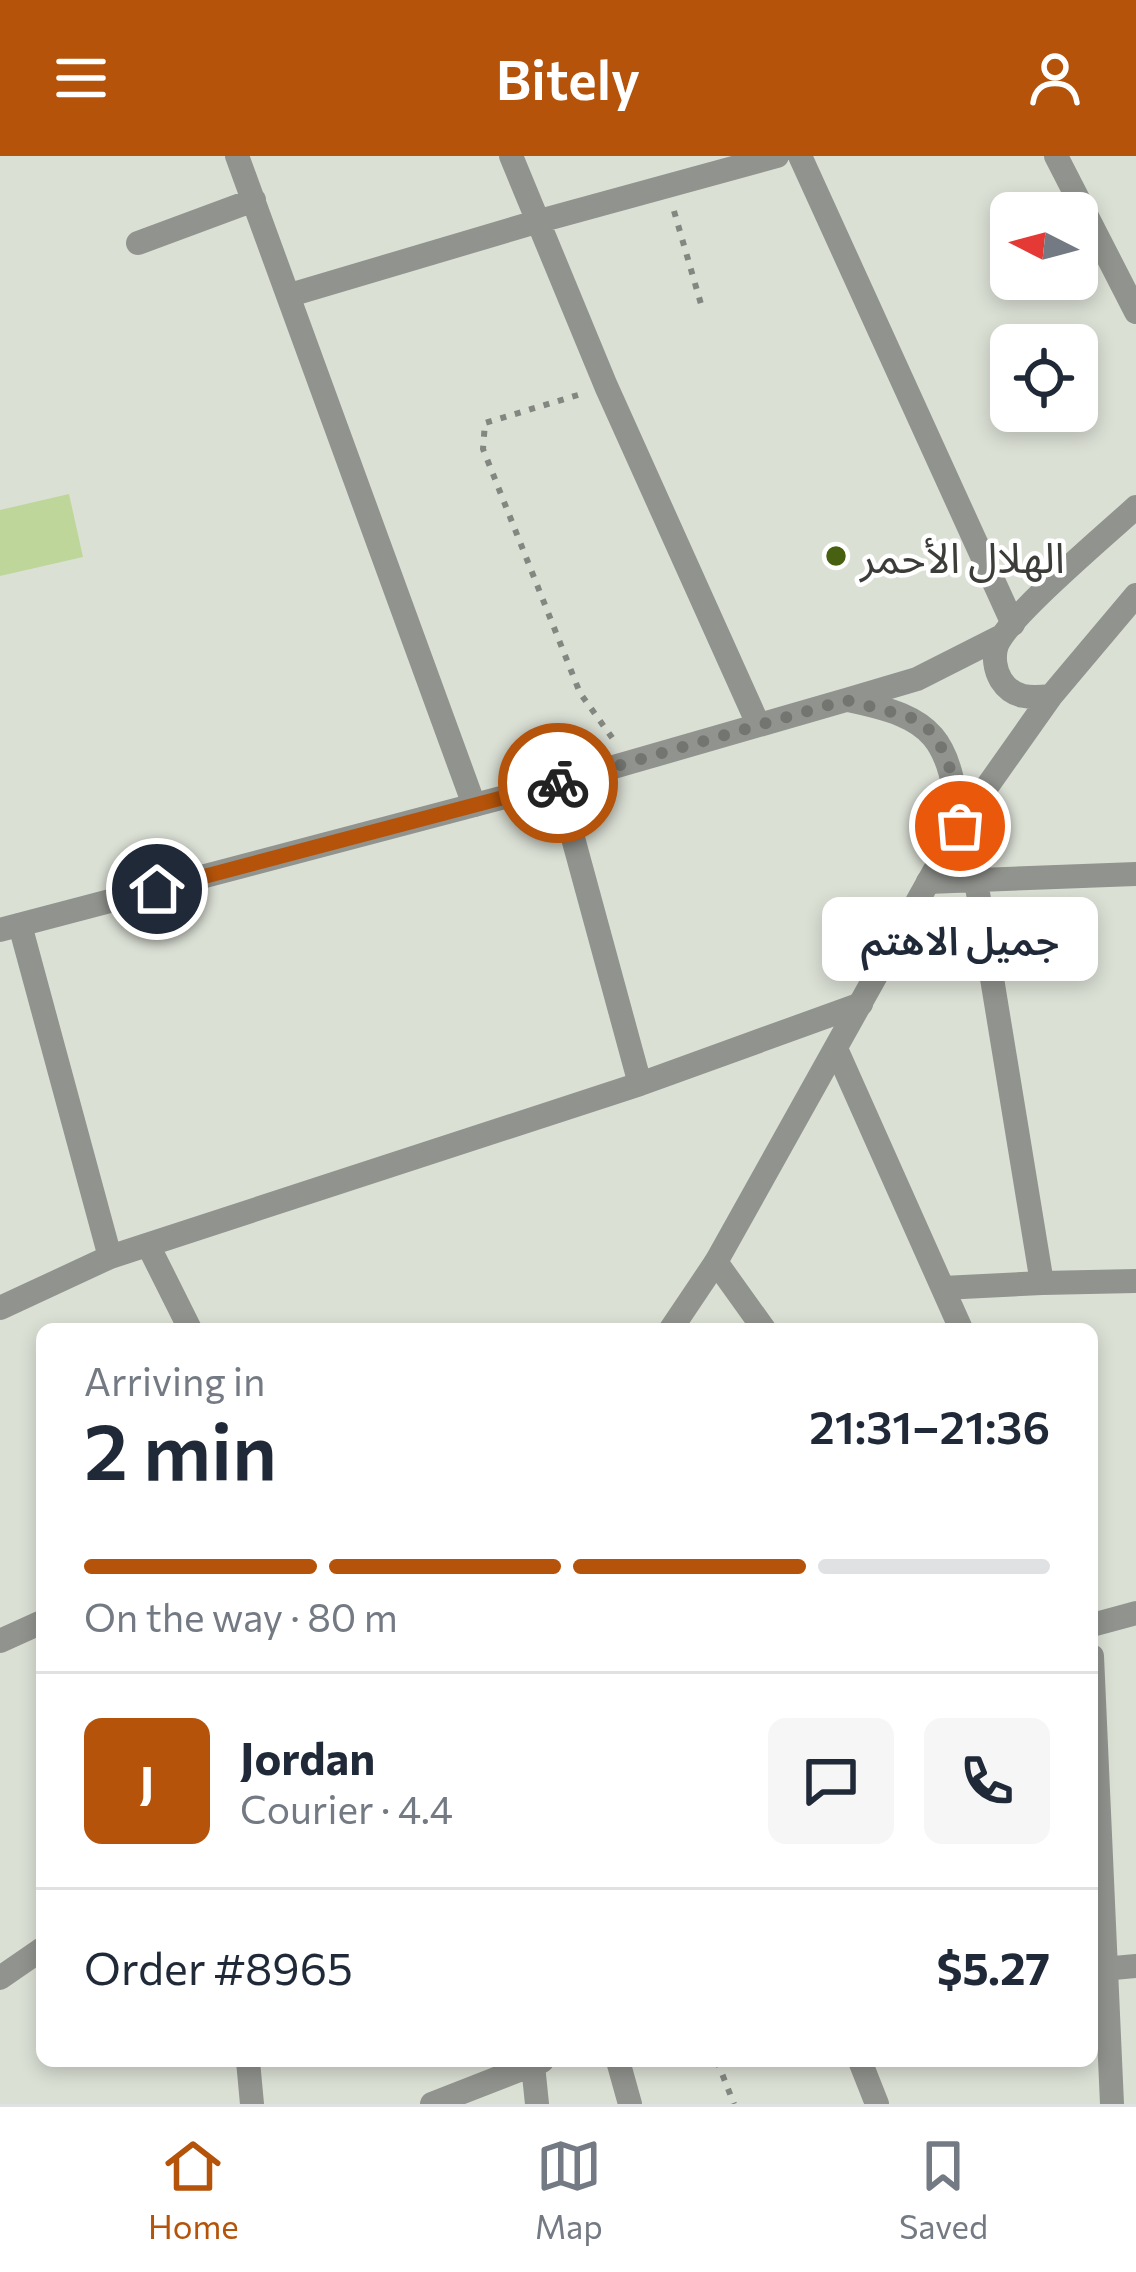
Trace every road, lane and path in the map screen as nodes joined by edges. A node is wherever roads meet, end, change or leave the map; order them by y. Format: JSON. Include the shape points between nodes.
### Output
{"nodes":[{"id":1,"x":237,"y":156,"type":"edge"},
{"id":2,"x":511,"y":156,"type":"edge"},
{"id":3,"x":777,"y":156,"type":"edge"},
{"id":4,"x":800,"y":156,"type":"edge"},
{"id":5,"x":1057,"y":156,"type":"edge"},
{"id":6,"x":666,"y":185,"type":"junction"},
{"id":7,"x":254,"y":200,"type":"junction"},
{"id":8,"x":536,"y":222,"type":"junction"},
{"id":9,"x":138,"y":243,"type":"dead end"},
{"id":10,"x":290,"y":295,"type":"junction"},
{"id":11,"x":703,"y":311,"type":"dead end"},
{"id":12,"x":1136,"y":312,"type":"edge"},
{"id":13,"x":606,"y":386,"type":"junction"},
{"id":14,"x":1136,"y":507,"type":"edge"},
{"id":15,"x":1136,"y":595,"type":"edge"},
{"id":16,"x":1008,"y":630,"type":"junction"},
{"id":17,"x":1051,"y":696,"type":"junction"},
{"id":18,"x":846,"y":700,"type":"junction"},
{"id":19,"x":758,"y":724,"type":"junction"},
{"id":20,"x":629,"y":762,"type":"junction"},
{"id":21,"x":557,"y":783,"type":"junction"},
{"id":22,"x":474,"y":805,"type":"junction"},
{"id":23,"x":960,"y":826,"type":"junction"},
{"id":24,"x":1136,"y":874,"type":"edge"},
{"id":25,"x":928,"y":881,"type":"junction"},
{"id":26,"x":976,"y":881,"type":"junction"},
{"id":27,"x":10,"y":927,"type":"edge"},
{"id":28,"x":861,"y":1004,"type":"junction"},
{"id":29,"x":837,"y":1051,"type":"junction"},
{"id":30,"x":640,"y":1084,"type":"junction"},
{"id":31,"x":148,"y":1245,"type":"junction"},
{"id":32,"x":110,"y":1258,"type":"junction"},
{"id":33,"x":716,"y":1262,"type":"junction"},
{"id":34,"x":1136,"y":1281,"type":"edge"},
{"id":35,"x":1042,"y":1283,"type":"junction"},
{"id":36,"x":943,"y":1288,"type":"junction"},
{"id":37,"x":0,"y":1308,"type":"edge"},
{"id":38,"x":187,"y":1323,"type":"edge"},
{"id":39,"x":675,"y":1323,"type":"edge"},
{"id":40,"x":760,"y":1323,"type":"edge"},
{"id":41,"x":958,"y":1323,"type":"edge"},
{"id":42,"x":1136,"y":1613,"type":"edge"},
{"id":43,"x":1098,"y":1623,"type":"edge"},
{"id":44,"x":36,"y":1625,"type":"edge"},
{"id":45,"x":0,"y":1641,"type":"edge"},
{"id":46,"x":36,"y":1953,"type":"edge"},
{"id":47,"x":1136,"y":1966,"type":"edge"},
{"id":48,"x":1098,"y":1969,"type":"edge"},
{"id":49,"x":0,"y":1978,"type":"edge"},
{"id":50,"x":249,"y":2067,"type":"edge"},
{"id":51,"x":527,"y":2067,"type":"edge"},
{"id":52,"x":537,"y":2067,"type":"edge"},
{"id":53,"x":620,"y":2067,"type":"edge"},
{"id":54,"x":719,"y":2067,"type":"edge"},
{"id":55,"x":863,"y":2067,"type":"edge"},
{"id":56,"x":252,"y":2104,"type":"edge"},
{"id":57,"x":432,"y":2104,"type":"edge"},
{"id":58,"x":537,"y":2104,"type":"edge"},
{"id":59,"x":631,"y":2104,"type":"edge"},
{"id":60,"x":734,"y":2104,"type":"edge"},
{"id":61,"x":878,"y":2104,"type":"edge"},
{"id":62,"x":1112,"y":2104,"type":"edge"}],
"edges":[{"from":1,"to":7,"type":"street"},
{"from":2,"to":8,"type":"street"},
{"from":3,"to":6,"type":"street"},
{"from":4,"to":16,"type":"street"},
{"from":5,"to":12,"type":"street"},
{"from":6,"to":8,"type":"street"},
{"from":6,"to":11,"type":"path"},
{"from":7,"to":9,"type":"street"},
{"from":7,"to":10,"type":"street"},
{"from":8,"to":10,"type":"street"},
{"from":8,"to":13,"type":"street"},
{"from":10,"to":22,"type":"street"},
{"from":13,"to":19,"type":"street"},
{"from":13,"to":20,"type":"path","via":[[485,423],[483,448],[580,693]]},
{"from":14,"to":16,"type":"street"},
{"from":15,"to":17,"type":"street"},
{"from":16,"to":17,"type":"street","via":[[995,650],[1002,682],[1028,698]]},
{"from":16,"to":18,"type":"street","via":[[917,679]]},
{"from":17,"to":23,"type":"street"},
{"from":18,"to":19,"type":"street"},
{"from":18,"to":23,"type":"street","via":[[927,727],[951,771]]},
{"from":19,"to":20,"type":"street"},
{"from":20,"to":21,"type":"street"},
{"from":21,"to":22,"type":"street"},
{"from":21,"to":30,"type":"street"},
{"from":22,"to":27,"type":"street"},
{"from":23,"to":25,"type":"street"},
{"from":24,"to":26,"type":"street"},
{"from":25,"to":26,"type":"street"},
{"from":25,"to":28,"type":"street"},
{"from":26,"to":35,"type":"street"},
{"from":27,"to":32,"type":"street"},
{"from":28,"to":29,"type":"street"},
{"from":28,"to":30,"type":"street"},
{"from":29,"to":33,"type":"street"},
{"from":29,"to":36,"type":"street"},
{"from":30,"to":31,"type":"street"},
{"from":31,"to":32,"type":"street"},
{"from":31,"to":38,"type":"street"},
{"from":32,"to":37,"type":"street"},
{"from":33,"to":39,"type":"street"},
{"from":33,"to":40,"type":"street"},
{"from":34,"to":35,"type":"street"},
{"from":35,"to":36,"type":"street"},
{"from":36,"to":41,"type":"street"},
{"from":42,"to":43,"type":"street"},
{"from":44,"to":45,"type":"street"},
{"from":46,"to":49,"type":"street"},
{"from":47,"to":48,"type":"street"},
{"from":48,"to":62,"type":"street"},
{"from":50,"to":56,"type":"street"},
{"from":51,"to":57,"type":"street"},
{"from":52,"to":58,"type":"street"},
{"from":53,"to":59,"type":"street"},
{"from":54,"to":60,"type":"path"},
{"from":55,"to":61,"type":"street"}]}
